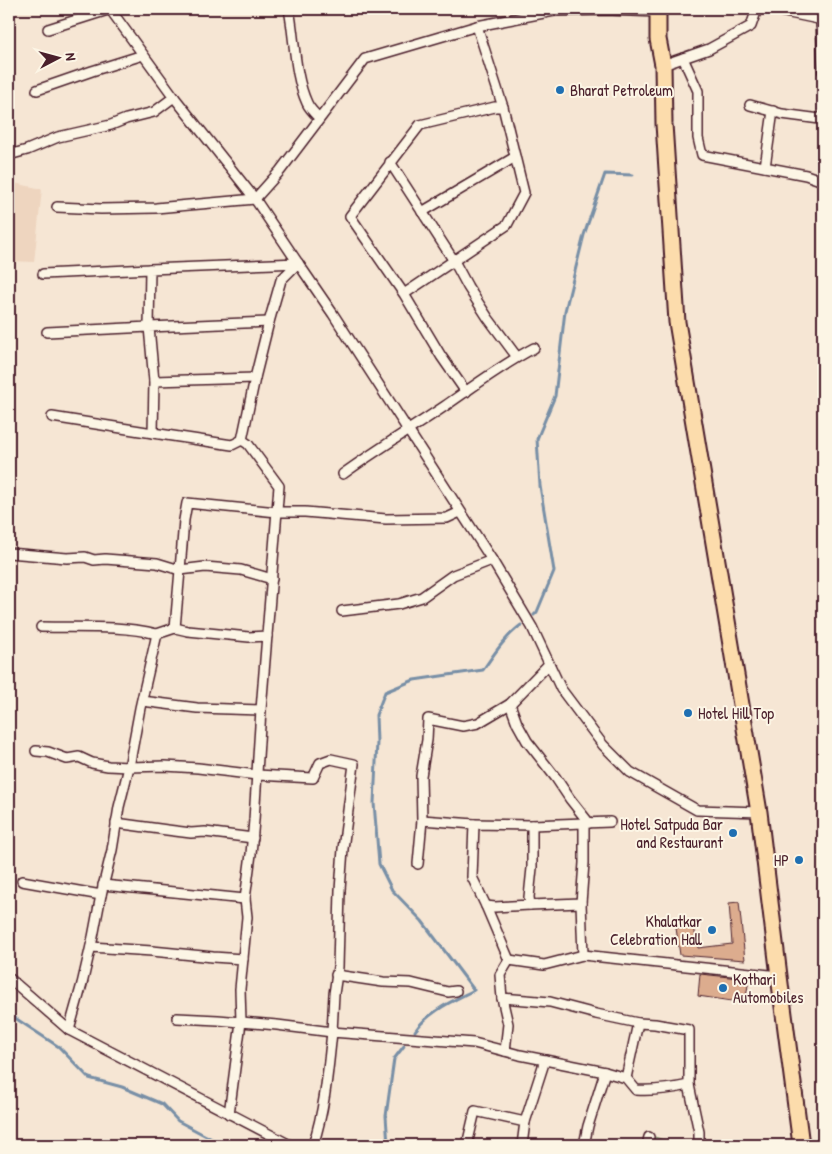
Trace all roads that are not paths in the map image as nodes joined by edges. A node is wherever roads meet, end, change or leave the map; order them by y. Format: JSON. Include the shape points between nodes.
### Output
{"nodes":[{"id":1,"x":111,"y":9,"type":"edge"},
{"id":2,"x":289,"y":9,"type":"edge"},
{"id":3,"x":757,"y":9,"type":"edge"},
{"id":4,"x":761,"y":9,"type":"edge"},
{"id":5,"x":658,"y":10,"type":"edge"},
{"id":6,"x":822,"y":20,"type":"edge"},
{"id":7,"x":477,"y":26,"type":"junction"},
{"id":8,"x":48,"y":29,"type":"dead end"},
{"id":9,"x":143,"y":55,"type":"junction"},
{"id":10,"x":683,"y":58,"type":"junction"},
{"id":11,"x":663,"y":65,"type":"junction"},
{"id":12,"x":823,"y":71,"type":"edge"},
{"id":13,"x":37,"y":90,"type":"dead end"},
{"id":14,"x":174,"y":97,"type":"junction"},
{"id":15,"x":750,"y":105,"type":"dead end"},
{"id":16,"x":503,"y":107,"type":"junction"},
{"id":17,"x":773,"y":111,"type":"junction"},
{"id":18,"x":823,"y":115,"type":"edge"},
{"id":19,"x":319,"y":118,"type":"junction"},
{"id":20,"x":9,"y":155,"type":"edge"},
{"id":21,"x":515,"y":158,"type":"junction"},
{"id":22,"x":390,"y":162,"type":"junction"},
{"id":23,"x":765,"y":167,"type":"junction"},
{"id":24,"x":823,"y":181,"type":"edge"},
{"id":25,"x":255,"y":199,"type":"junction"},
{"id":26,"x":57,"y":207,"type":"dead end"},
{"id":27,"x":422,"y":212,"type":"junction"},
{"id":28,"x":454,"y":261,"type":"junction"},
{"id":29,"x":298,"y":263,"type":"junction"},
{"id":30,"x":150,"y":269,"type":"junction"},
{"id":31,"x":43,"y":274,"type":"dead end"},
{"id":32,"x":404,"y":294,"type":"junction"},
{"id":33,"x":269,"y":322,"type":"junction"},
{"id":34,"x":149,"y":327,"type":"junction"},
{"id":35,"x":46,"y":332,"type":"dead end"},
{"id":36,"x":534,"y":348,"type":"dead end"},
{"id":37,"x":517,"y":357,"type":"junction"},
{"id":38,"x":255,"y":378,"type":"junction"},
{"id":39,"x":154,"y":381,"type":"junction"},
{"id":40,"x":466,"y":392,"type":"junction"},
{"id":41,"x":52,"y":418,"type":"dead end"},
{"id":42,"x":408,"y":430,"type":"junction"},
{"id":43,"x":153,"y":433,"type":"junction"},
{"id":44,"x":242,"y":440,"type":"junction"},
{"id":45,"x":343,"y":474,"type":"dead end"},
{"id":46,"x":277,"y":512,"type":"junction"},
{"id":47,"x":460,"y":512,"type":"junction"},
{"id":48,"x":9,"y":553,"type":"edge"},
{"id":49,"x":492,"y":560,"type":"junction"},
{"id":50,"x":180,"y":570,"type":"junction"},
{"id":51,"x":272,"y":579,"type":"junction"},
{"id":52,"x":342,"y":611,"type":"dead end"},
{"id":53,"x":41,"y":628,"type":"dead end"},
{"id":54,"x":175,"y":628,"type":"junction"},
{"id":55,"x":157,"y":634,"type":"junction"},
{"id":56,"x":267,"y":636,"type":"junction"},
{"id":57,"x":549,"y":664,"type":"junction"},
{"id":58,"x":142,"y":701,"type":"junction"},
{"id":59,"x":510,"y":704,"type":"junction"},
{"id":60,"x":261,"y":710,"type":"junction"},
{"id":61,"x":36,"y":751,"type":"dead end"},
{"id":62,"x":129,"y":767,"type":"junction"},
{"id":63,"x":257,"y":775,"type":"junction"},
{"id":64,"x":759,"y":812,"type":"junction"},
{"id":65,"x":422,"y":820,"type":"junction"},
{"id":66,"x":610,"y":822,"type":"dead end"},
{"id":67,"x":116,"y":823,"type":"junction"},
{"id":68,"x":587,"y":823,"type":"junction"},
{"id":69,"x":474,"y":824,"type":"junction"},
{"id":70,"x":532,"y":825,"type":"junction"},
{"id":71,"x":253,"y":838,"type":"junction"},
{"id":72,"x":418,"y":864,"type":"dead end"},
{"id":73,"x":22,"y":881,"type":"dead end"},
{"id":74,"x":103,"y":885,"type":"junction"},
{"id":75,"x":101,"y":895,"type":"junction"},
{"id":76,"x":245,"y":899,"type":"junction"},
{"id":77,"x":581,"y":903,"type":"junction"},
{"id":78,"x":530,"y":905,"type":"junction"},
{"id":79,"x":486,"y":906,"type":"junction"},
{"id":80,"x":91,"y":947,"type":"junction"},
{"id":81,"x":583,"y":956,"type":"junction"},
{"id":82,"x":243,"y":959,"type":"junction"},
{"id":83,"x":509,"y":960,"type":"junction"},
{"id":84,"x":336,"y":975,"type":"junction"},
{"id":85,"x":778,"y":976,"type":"junction"},
{"id":86,"x":9,"y":978,"type":"edge"},
{"id":87,"x":456,"y":991,"type":"dead end"},
{"id":88,"x":502,"y":998,"type":"junction"},
{"id":89,"x":178,"y":1018,"type":"dead end"},
{"id":90,"x":241,"y":1022,"type":"junction"},
{"id":91,"x":638,"y":1023,"type":"junction"},
{"id":92,"x":68,"y":1030,"type":"junction"},
{"id":93,"x":332,"y":1032,"type":"junction"},
{"id":94,"x":505,"y":1051,"type":"junction"},
{"id":95,"x":545,"y":1060,"type":"junction"},
{"id":96,"x":605,"y":1072,"type":"junction"},
{"id":97,"x":626,"y":1078,"type":"junction"},
{"id":98,"x":689,"y":1085,"type":"junction"},
{"id":99,"x":229,"y":1114,"type":"junction"},
{"id":100,"x":525,"y":1122,"type":"junction"},
{"id":101,"x":290,"y":1145,"type":"edge"},
{"id":102,"x":313,"y":1145,"type":"edge"},
{"id":103,"x":467,"y":1145,"type":"edge"},
{"id":104,"x":522,"y":1145,"type":"edge"},
{"id":105,"x":584,"y":1145,"type":"edge"},
{"id":106,"x":699,"y":1145,"type":"edge"},
{"id":107,"x":801,"y":1145,"type":"edge"}],
"edges":[{"from":1,"to":8,"type":"street"},
{"from":1,"to":9,"type":"street"},
{"from":2,"to":19,"type":"street","via":[[302,90],[307,104]]},
{"from":3,"to":10,"type":"street","via":[[751,26],[709,49]]},
{"from":4,"to":6,"type":"street"},
{"from":5,"to":7,"type":"street","via":[[554,11]]},
{"from":5,"to":11,"type":"highway","via":[[658,39]]},
{"from":6,"to":12,"type":"street"},
{"from":7,"to":16,"type":"street"},
{"from":7,"to":19,"type":"street","via":[[365,59]]},
{"from":9,"to":13,"type":"street"},
{"from":9,"to":14,"type":"street"},
{"from":10,"to":11,"type":"street"},
{"from":10,"to":23,"type":"street","via":[[698,91],[698,138],[702,155]]},
{"from":11,"to":64,"type":"highway","via":[[677,322]]},
{"from":14,"to":20,"type":"street","via":[[154,112]]},
{"from":14,"to":25,"type":"street"},
{"from":15,"to":17,"type":"street"},
{"from":16,"to":21,"type":"street"},
{"from":16,"to":22,"type":"street","via":[[420,125]]},
{"from":17,"to":18,"type":"street","via":[[820,119]]},
{"from":17,"to":23,"type":"street"},
{"from":19,"to":25,"type":"street"},
{"from":21,"to":27,"type":"street"},
{"from":21,"to":28,"type":"street","via":[[524,193],[507,225]]},
{"from":22,"to":27,"type":"street"},
{"from":22,"to":32,"type":"street","via":[[350,216]]},
{"from":23,"to":24,"type":"street"},
{"from":25,"to":26,"type":"street","via":[[156,208]]},
{"from":25,"to":29,"type":"street"},
{"from":27,"to":28,"type":"street"},
{"from":28,"to":32,"type":"street"},
{"from":28,"to":37,"type":"street","via":[[488,318]]},
{"from":29,"to":30,"type":"street"},
{"from":29,"to":33,"type":"street","via":[[281,280]]},
{"from":29,"to":42,"type":"street"},
{"from":30,"to":31,"type":"street"},
{"from":30,"to":34,"type":"street"},
{"from":32,"to":40,"type":"street"},
{"from":33,"to":34,"type":"street"},
{"from":33,"to":38,"type":"street"},
{"from":34,"to":35,"type":"street"},
{"from":34,"to":39,"type":"street"},
{"from":36,"to":37,"type":"street"},
{"from":37,"to":40,"type":"street"},
{"from":38,"to":39,"type":"street"},
{"from":38,"to":44,"type":"street"},
{"from":39,"to":43,"type":"street"},
{"from":40,"to":42,"type":"street"},
{"from":41,"to":43,"type":"street"},
{"from":42,"to":45,"type":"street"},
{"from":42,"to":47,"type":"street"},
{"from":43,"to":44,"type":"street","via":[[232,445]]},
{"from":44,"to":46,"type":"street","via":[[279,486]]},
{"from":46,"to":47,"type":"street","via":[[386,519],[447,518]]},
{"from":46,"to":50,"type":"street","via":[[187,503]]},
{"from":46,"to":51,"type":"street"},
{"from":47,"to":49,"type":"street"},
{"from":48,"to":50,"type":"street","via":[[157,563]]},
{"from":49,"to":52,"type":"street","via":[[453,575],[422,597],[399,604]]},
{"from":49,"to":57,"type":"street","via":[[532,627]]},
{"from":50,"to":51,"type":"street","via":[[205,567],[241,570]]},
{"from":50,"to":54,"type":"street"},
{"from":51,"to":56,"type":"street"},
{"from":53,"to":55,"type":"street","via":[[118,628]]},
{"from":54,"to":55,"type":"street"},
{"from":54,"to":56,"type":"street","via":[[249,637]]},
{"from":55,"to":58,"type":"street"},
{"from":56,"to":60,"type":"street"},
{"from":57,"to":59,"type":"street"},
{"from":57,"to":64,"type":"street","via":[[561,689],[603,745],[630,772],[697,810]]},
{"from":58,"to":60,"type":"street","via":[[197,708]]},
{"from":58,"to":62,"type":"street"},
{"from":59,"to":65,"type":"street","via":[[478,724],[462,726],[428,719],[421,776]]},
{"from":59,"to":68,"type":"street","via":[[527,741]]},
{"from":60,"to":63,"type":"street"},
{"from":61,"to":62,"type":"street","via":[[66,759],[79,757],[92,763]]},
{"from":62,"to":63,"type":"street","via":[[165,766]]},
{"from":62,"to":67,"type":"street"},
{"from":63,"to":71,"type":"street"},
{"from":63,"to":84,"type":"street","via":[[313,778],[320,763],[331,759],[354,764],[343,850]]},
{"from":64,"to":85,"type":"highway"},
{"from":65,"to":69,"type":"street"},
{"from":65,"to":72,"type":"street"},
{"from":66,"to":68,"type":"street"},
{"from":67,"to":71,"type":"street"},
{"from":67,"to":74,"type":"street"},
{"from":68,"to":70,"type":"street"},
{"from":68,"to":77,"type":"street"},
{"from":69,"to":70,"type":"street"},
{"from":69,"to":79,"type":"street","via":[[472,877]]},
{"from":70,"to":78,"type":"street"},
{"from":71,"to":76,"type":"street"},
{"from":73,"to":75,"type":"street"},
{"from":74,"to":75,"type":"street"},
{"from":74,"to":76,"type":"street"},
{"from":75,"to":80,"type":"street"},
{"from":76,"to":82,"type":"street","via":[[247,917]]},
{"from":77,"to":78,"type":"street"},
{"from":77,"to":81,"type":"street"},
{"from":78,"to":79,"type":"street"},
{"from":79,"to":83,"type":"street"},
{"from":80,"to":82,"type":"street"},
{"from":80,"to":92,"type":"street"},
{"from":81,"to":83,"type":"street","via":[[544,964]]},
{"from":81,"to":85,"type":"street"},
{"from":82,"to":90,"type":"street"},
{"from":83,"to":88,"type":"street","via":[[500,975]]},
{"from":84,"to":87,"type":"street"},
{"from":84,"to":93,"type":"street"},
{"from":85,"to":107,"type":"highway"},
{"from":86,"to":92,"type":"street"},
{"from":88,"to":91,"type":"street","via":[[550,1002]]},
{"from":88,"to":94,"type":"street","via":[[508,1024]]},
{"from":89,"to":90,"type":"street"},
{"from":90,"to":93,"type":"street"},
{"from":90,"to":99,"type":"street"},
{"from":91,"to":97,"type":"street"},
{"from":91,"to":98,"type":"street","via":[[689,1030]]},
{"from":92,"to":99,"type":"street"},
{"from":93,"to":94,"type":"street","via":[[474,1044]]},
{"from":93,"to":102,"type":"street","via":[[320,1125]]},
{"from":94,"to":95,"type":"street"},
{"from":95,"to":96,"type":"street"},
{"from":95,"to":100,"type":"street"},
{"from":96,"to":97,"type":"street"},
{"from":96,"to":105,"type":"street"},
{"from":97,"to":98,"type":"street","via":[[636,1090]]},
{"from":98,"to":106,"type":"street"},
{"from":99,"to":101,"type":"street"},
{"from":100,"to":103,"type":"street","via":[[474,1111]]},
{"from":100,"to":104,"type":"street"}]}
